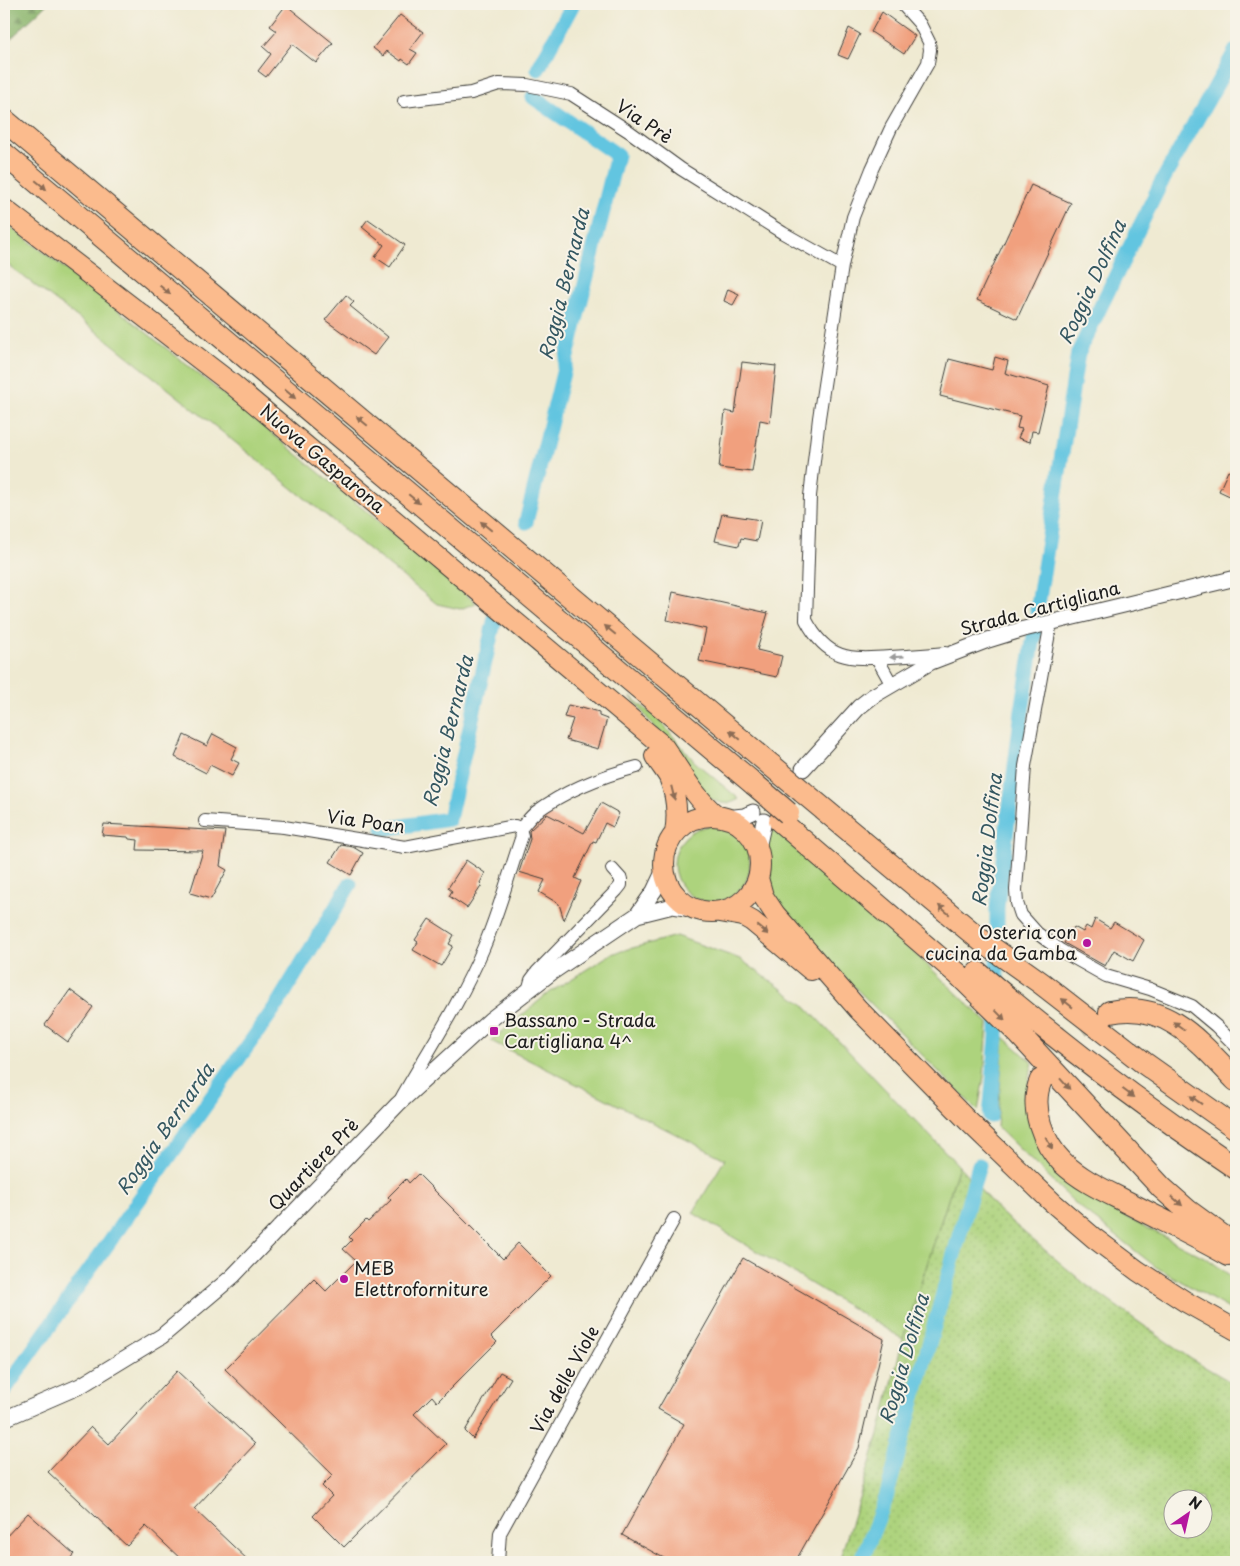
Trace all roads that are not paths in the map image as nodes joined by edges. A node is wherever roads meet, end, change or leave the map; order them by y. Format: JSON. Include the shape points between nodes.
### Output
{"nodes":[{"id":1,"x":902,"y":4,"type":"edge"},
{"id":2,"x":404,"y":101,"type":"dead end"},
{"id":3,"x":8,"y":124,"type":"edge"},
{"id":4,"x":4,"y":154,"type":"edge"},
{"id":5,"x":4,"y":209,"type":"edge"},
{"id":6,"x":842,"y":266,"type":"junction"},
{"id":7,"x":1236,"y":578,"type":"edge"},
{"id":8,"x":1051,"y":622,"type":"junction"},
{"id":9,"x":952,"y":653,"type":"junction"},
{"id":10,"x":877,"y":658,"type":"junction"},
{"id":11,"x":892,"y":685,"type":"junction"},
{"id":12,"x":632,"y":721,"type":"junction"},
{"id":13,"x":637,"y":767,"type":"dead end"},
{"id":14,"x":803,"y":769,"type":"dead end"},
{"id":15,"x":755,"y":803,"type":"junction"},
{"id":16,"x":721,"y":817,"type":"junction"},
{"id":17,"x":205,"y":821,"type":"dead end"},
{"id":18,"x":520,"y":829,"type":"junction"},
{"id":19,"x":675,"y":833,"type":"junction"},
{"id":20,"x":758,"y":848,"type":"junction"},
{"id":21,"x":612,"y":870,"type":"dead end"},
{"id":22,"x":664,"y":870,"type":"junction"},
{"id":23,"x":758,"y":878,"type":"junction"},
{"id":24,"x":698,"y":910,"type":"junction"},
{"id":25,"x":720,"y":912,"type":"junction"},
{"id":26,"x":637,"y":915,"type":"junction"},
{"id":27,"x":980,"y":985,"type":"junction"},
{"id":28,"x":528,"y":991,"type":"junction"},
{"id":29,"x":858,"y":1010,"type":"junction"},
{"id":30,"x":1110,"y":1012,"type":"tunnel mouth"},
{"id":31,"x":1236,"y":1046,"type":"edge"},
{"id":32,"x":1041,"y":1080,"type":"tunnel mouth"},
{"id":33,"x":1236,"y":1080,"type":"edge"},
{"id":34,"x":398,"y":1104,"type":"junction"},
{"id":35,"x":1236,"y":1128,"type":"edge"},
{"id":36,"x":1236,"y":1168,"type":"edge"},
{"id":37,"x":674,"y":1219,"type":"dead end"},
{"id":38,"x":1236,"y":1246,"type":"edge"},
{"id":39,"x":1236,"y":1260,"type":"edge"},
{"id":40,"x":1236,"y":1330,"type":"edge"},
{"id":41,"x":4,"y":1419,"type":"edge"},
{"id":42,"x":498,"y":1562,"type":"edge"}],
"edges":[{"from":1,"to":6,"type":"street","via":[[920,24],[929,42],[928,63],[872,169],[853,217]]},
{"from":2,"to":6,"type":"street","name":"Via Prè","via":[[471,93],[499,84],[527,85],[570,94],[681,169]]},
{"from":35,"to":3,"type":"highway","one_way":true,"bridge":true,"via":[[982,941]]},
{"from":4,"to":15,"type":"highway","one_way":true,"via":[[654,699]]},
{"from":5,"to":12,"type":"main road","name":"Nuova Gasparona","via":[[232,384]]},
{"from":6,"to":10,"type":"street","via":[[810,496],[806,620],[814,635],[833,652],[845,658]]},
{"from":7,"to":8,"type":"street","name":"Strada Cartigliana"},
{"from":8,"to":9,"type":"street","name":"Strada Cartigliana"},
{"from":8,"to":31,"type":"street","via":[[1025,766],[1016,890],[1021,915],[1037,934],[1106,976],[1192,1006]]},
{"from":9,"to":10,"type":"street","one_way":true},
{"from":9,"to":11,"type":"street","name":"Strada Cartigliana"},
{"from":10,"to":11,"type":"street"},
{"from":11,"to":14,"type":"street","name":"Strada Cartigliana","via":[[859,707]]},
{"from":12,"to":16,"type":"main road","name":"Nuova Gasparona","via":[[663,746],[698,799]]},
{"from":12,"to":19,"type":"main road","name":"Nuova Gasparona","one_way":true,"via":[[669,777],[676,807]]},
{"from":13,"to":18,"type":"street","via":[[564,794],[535,813]]},
{"from":15,"to":16,"type":"street","via":[[744,816]]},
{"from":15,"to":20,"type":"street"},
{"from":15,"to":27,"type":"highway","via":[[958,974]]},
{"from":15,"to":27,"type":"highway","bridge":true,"via":[[788,813]]},
{"from":16,"to":19,"type":"main road","via":[[701,817]]},
{"from":16,"to":20,"type":"main road","name":"Nuova Gasparona","via":[[740,824]]},
{"from":17,"to":18,"type":"street","name":"Via Poan","via":[[284,827],[405,847],[515,826]]},
{"from":18,"to":34,"type":"street","via":[[522,836],[484,948],[454,1010]]},
{"from":19,"to":22,"type":"main road","name":"Nuova Gasparona","via":[[666,851]]},
{"from":20,"to":23,"type":"main road"},
{"from":21,"to":28,"type":"street","via":[[622,879],[621,885],[537,972]]},
{"from":22,"to":24,"type":"main road","via":[[676,895]]},
{"from":22,"to":26,"type":"street","name":"Quartiere Prè"},
{"from":23,"to":25,"type":"main road","via":[[750,894],[736,906]]},
{"from":23,"to":29,"type":"main road","via":[[763,896],[775,914]]},
{"from":24,"to":25,"type":"main road"},
{"from":24,"to":26,"type":"street","name":"Quartiere Prè","via":[[673,906]]},
{"from":25,"to":29,"type":"main road","one_way":true,"via":[[752,921]]},
{"from":26,"to":28,"type":"street","name":"Quartiere Prè"},
{"from":27,"to":36,"type":"highway","one_way":true,"via":[[1021,1009],[1144,1104]]},
{"from":27,"to":38,"type":"highway","one_way":true,"via":[[1020,1035],[1162,1188]]},
{"from":28,"to":34,"type":"street","name":"Quartiere Prè","via":[[490,1020]]},
{"from":29,"to":40,"type":"main road","via":[[968,1121],[1094,1238],[1138,1271]]},
{"from":33,"to":30,"type":"highway","one_way":true,"via":[[1169,1019],[1146,1011]]},
{"from":32,"to":39,"type":"highway","one_way":true,"via":[[1037,1094],[1041,1124],[1048,1143],[1064,1164],[1099,1188]]},
{"from":34,"to":41,"type":"street","name":"Quartiere Prè","via":[[233,1276],[162,1336],[80,1386]]},
{"from":37,"to":42,"type":"street","name":"Via delle Viole","via":[[500,1533]]}]}
